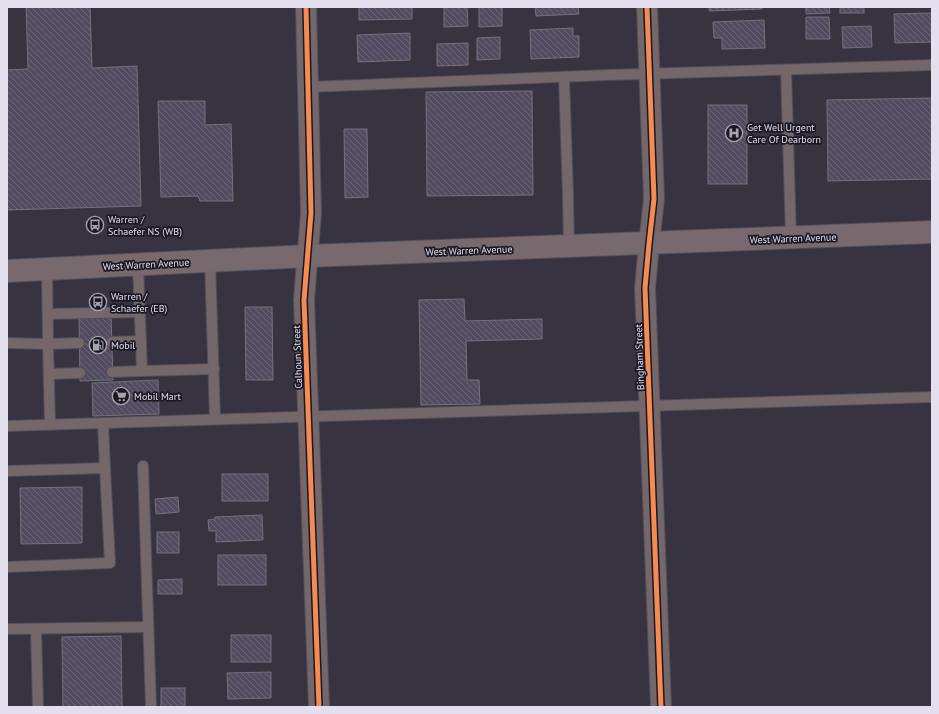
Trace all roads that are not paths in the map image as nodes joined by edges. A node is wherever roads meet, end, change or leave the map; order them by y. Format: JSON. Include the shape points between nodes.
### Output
{"nodes":[{"id":1,"x":306,"y":7,"type":"edge"},
{"id":2,"x":647,"y":7,"type":"edge"},
{"id":3,"x":932,"y":65,"type":"edge"},
{"id":4,"x":786,"y":70,"type":"junction"},
{"id":5,"x":650,"y":75,"type":"junction"},
{"id":6,"x":564,"y":77,"type":"junction"},
{"id":7,"x":308,"y":87,"type":"junction"},
{"id":8,"x":932,"y":232,"type":"edge"},
{"id":9,"x":791,"y":238,"type":"junction"},
{"id":10,"x":649,"y":244,"type":"junction"},
{"id":11,"x":569,"y":247,"type":"junction"},
{"id":12,"x":308,"y":256,"type":"junction"},
{"id":13,"x":210,"y":261,"type":"junction"},
{"id":14,"x":138,"y":264,"type":"junction"},
{"id":15,"x":47,"y":269,"type":"junction"},
{"id":16,"x":7,"y":271,"type":"edge"},
{"id":17,"x":140,"y":312,"type":"junction"},
{"id":18,"x":48,"y":314,"type":"junction"},
{"id":19,"x":141,"y":341,"type":"junction"},
{"id":20,"x":79,"y":342,"type":"dead end"},
{"id":21,"x":112,"y":342,"type":"dead end"},
{"id":22,"x":7,"y":343,"type":"edge"},
{"id":23,"x":48,"y":344,"type":"junction"},
{"id":24,"x":214,"y":369,"type":"junction"},
{"id":25,"x":142,"y":371,"type":"junction"},
{"id":26,"x":112,"y":372,"type":"dead end"},
{"id":27,"x":80,"y":373,"type":"dead end"},
{"id":28,"x":49,"y":374,"type":"junction"},
{"id":29,"x":932,"y":397,"type":"edge"},
{"id":30,"x":650,"y":406,"type":"junction"},
{"id":31,"x":308,"y":416,"type":"junction"},
{"id":32,"x":215,"y":419,"type":"junction"},
{"id":33,"x":103,"y":423,"type":"junction"},
{"id":34,"x":50,"y":424,"type":"junction"},
{"id":35,"x":7,"y":426,"type":"edge"},
{"id":36,"x":143,"y":466,"type":"dead end"},
{"id":37,"x":104,"y":468,"type":"junction"},
{"id":38,"x":7,"y":472,"type":"edge"},
{"id":39,"x":7,"y":567,"type":"edge"},
{"id":40,"x":148,"y":627,"type":"junction"},
{"id":41,"x":36,"y":628,"type":"junction"},
{"id":42,"x":7,"y":629,"type":"edge"},
{"id":43,"x":38,"y":707,"type":"edge"},
{"id":44,"x":151,"y":707,"type":"edge"},
{"id":45,"x":319,"y":707,"type":"edge"},
{"id":46,"x":661,"y":707,"type":"edge"}],
"edges":[{"from":1,"to":7,"type":"street","name":"Calhoun Street"},
{"from":2,"to":5,"type":"street","name":"Bingham Street"},
{"from":3,"to":4,"type":"lane"},
{"from":4,"to":5,"type":"lane"},
{"from":4,"to":9,"type":"lane"},
{"from":5,"to":6,"type":"lane"},
{"from":5,"to":10,"type":"street","name":"Bingham Street","via":[[654,199]]},
{"from":6,"to":7,"type":"lane"},
{"from":6,"to":11,"type":"lane"},
{"from":7,"to":12,"type":"street","name":"Calhoun Street","via":[[311,213]]},
{"from":8,"to":9,"type":"main road","name":"West Warren Avenue"},
{"from":9,"to":10,"type":"main road","name":"West Warren Avenue"},
{"from":10,"to":11,"type":"main road","name":"West Warren Avenue"},
{"from":10,"to":30,"type":"street","name":"Bingham Street","via":[[645,288]]},
{"from":11,"to":12,"type":"main road","name":"West Warren Avenue"},
{"from":12,"to":13,"type":"main road","name":"West Warren Avenue"},
{"from":12,"to":31,"type":"street","name":"Calhoun Street","via":[[304,300]]},
{"from":13,"to":14,"type":"main road","name":"West Warren Avenue"},
{"from":13,"to":24,"type":"lane"},
{"from":14,"to":15,"type":"main road","name":"West Warren Avenue"},
{"from":14,"to":17,"type":"lane"},
{"from":15,"to":16,"type":"main road","name":"West Warren Avenue"},
{"from":15,"to":18,"type":"lane"},
{"from":17,"to":18,"type":"lane"},
{"from":17,"to":19,"type":"lane"},
{"from":18,"to":23,"type":"lane"},
{"from":19,"to":21,"type":"lane"},
{"from":19,"to":25,"type":"lane"},
{"from":20,"to":23,"type":"lane"},
{"from":22,"to":23,"type":"lane"},
{"from":23,"to":28,"type":"lane"},
{"from":24,"to":25,"type":"lane"},
{"from":24,"to":32,"type":"lane"},
{"from":25,"to":26,"type":"lane"},
{"from":27,"to":28,"type":"lane"},
{"from":28,"to":34,"type":"lane"},
{"from":29,"to":30,"type":"lane"},
{"from":30,"to":31,"type":"lane"},
{"from":30,"to":46,"type":"street","name":"Bingham Street"},
{"from":31,"to":32,"type":"lane"},
{"from":31,"to":45,"type":"street","name":"Calhoun Street"},
{"from":32,"to":33,"type":"lane"},
{"from":33,"to":34,"type":"lane"},
{"from":33,"to":37,"type":"lane"},
{"from":34,"to":35,"type":"lane"},
{"from":36,"to":40,"type":"lane"},
{"from":37,"to":38,"type":"lane"},
{"from":37,"to":39,"type":"lane","via":[[110,563]]},
{"from":40,"to":41,"type":"lane"},
{"from":40,"to":44,"type":"lane"},
{"from":41,"to":42,"type":"lane"},
{"from":41,"to":43,"type":"lane"}]}
